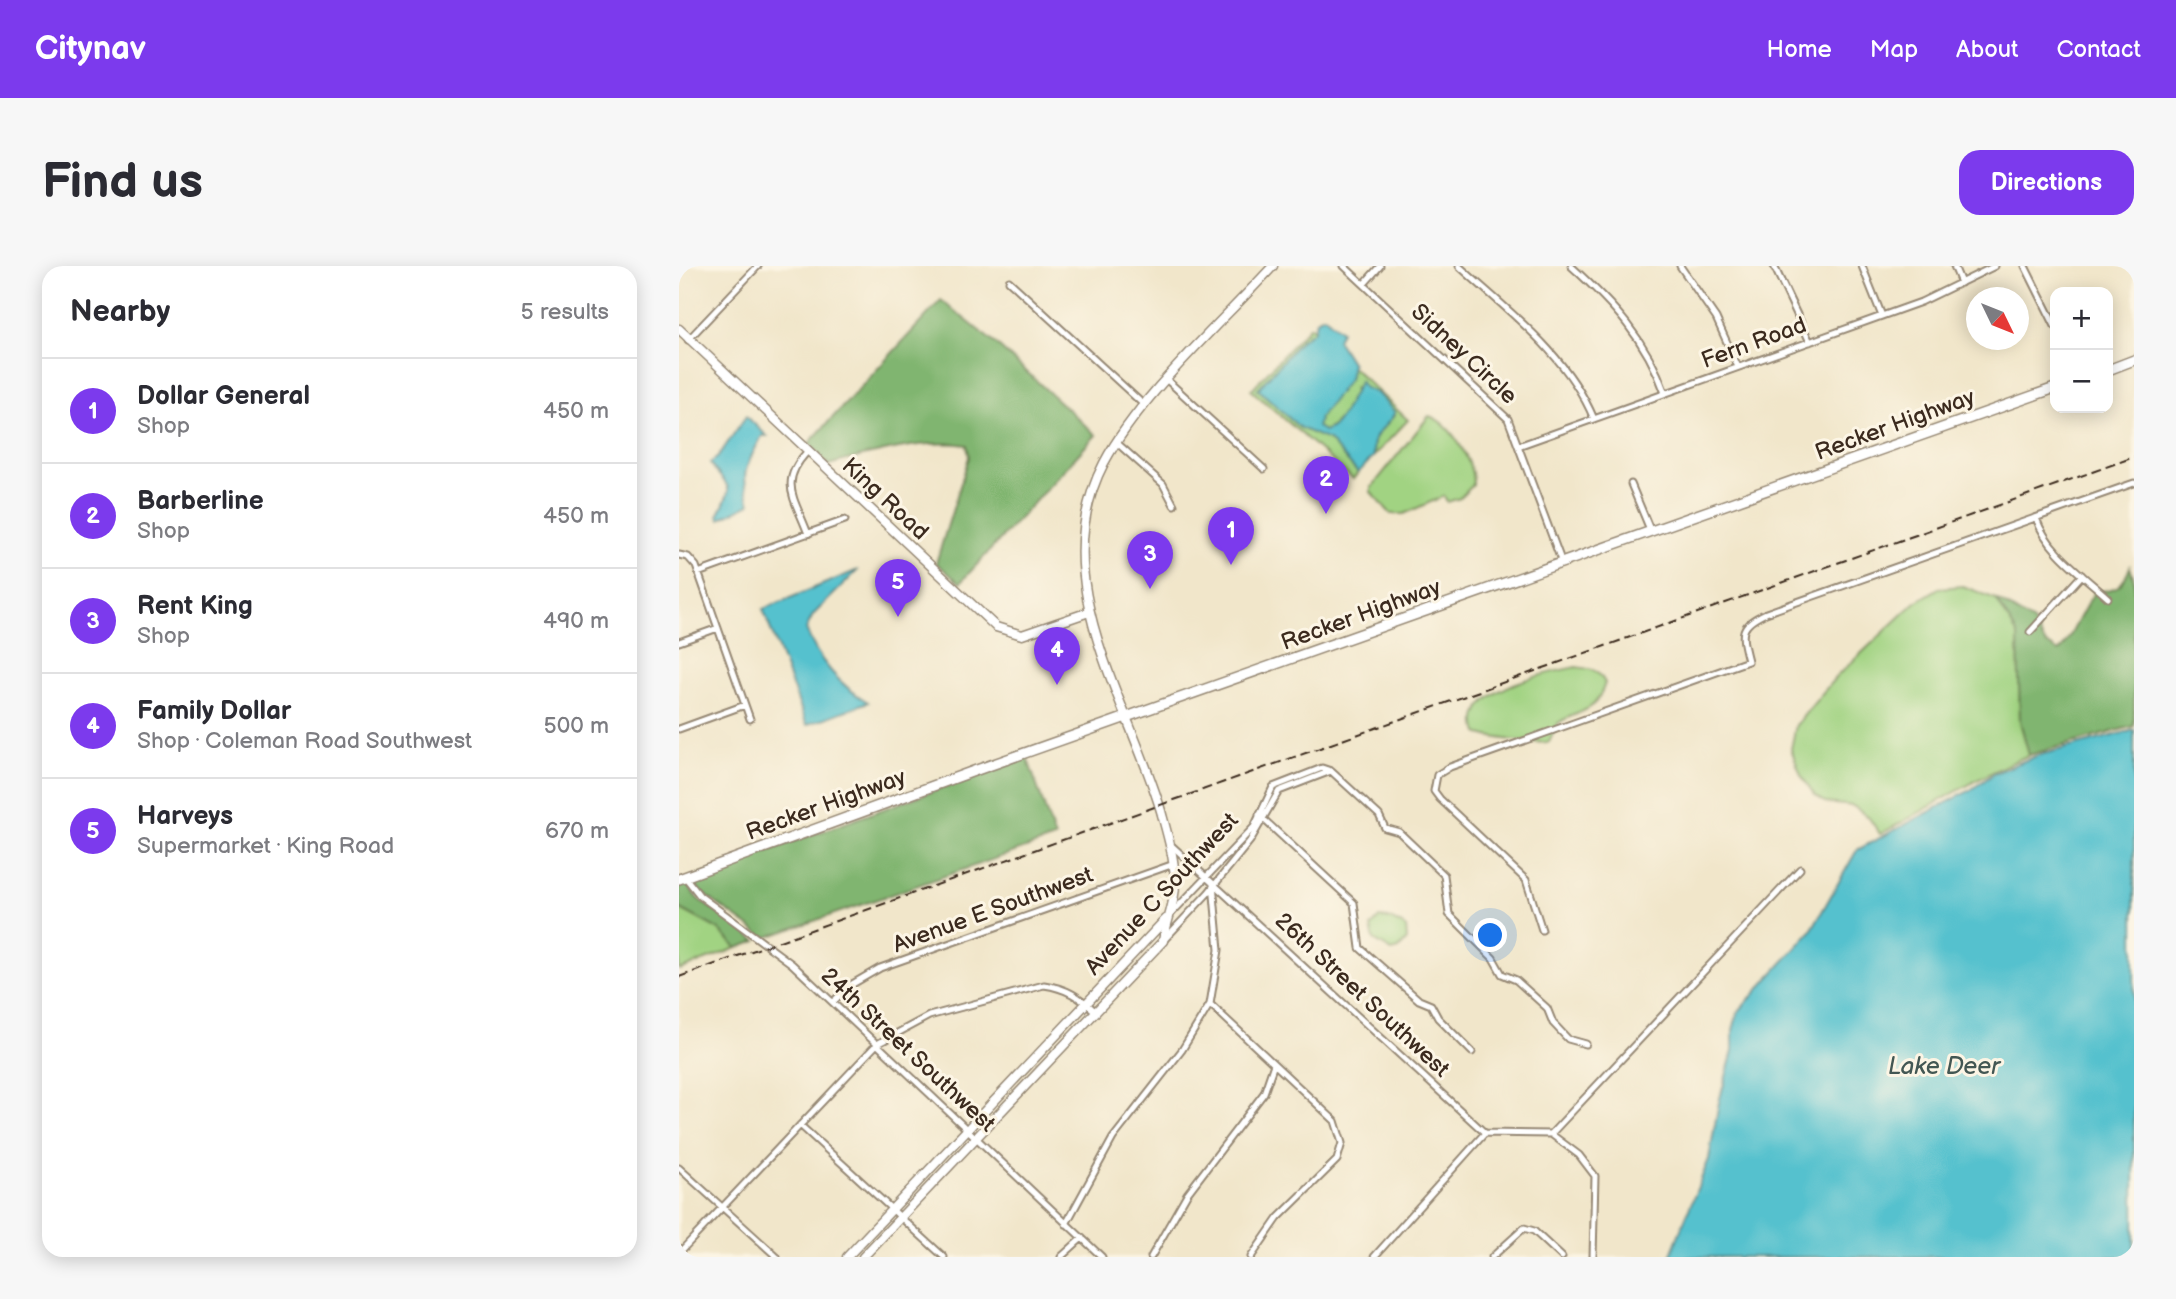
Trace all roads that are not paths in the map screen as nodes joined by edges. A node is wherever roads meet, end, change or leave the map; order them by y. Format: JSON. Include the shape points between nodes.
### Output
{"nodes":[{"id":1,"x":758,"y":266,"type":"edge"},
{"id":2,"x":1260,"y":266,"type":"edge"},
{"id":3,"x":1344,"y":266,"type":"edge"},
{"id":4,"x":1380,"y":266,"type":"edge"},
{"id":5,"x":1459,"y":266,"type":"edge"},
{"id":6,"x":1571,"y":266,"type":"edge"},
{"id":7,"x":1680,"y":266,"type":"edge"},
{"id":8,"x":1774,"y":266,"type":"edge"},
{"id":9,"x":1862,"y":266,"type":"edge"},
{"id":10,"x":1954,"y":266,"type":"edge"},
{"id":11,"x":1995,"y":266,"type":"edge"},
{"id":12,"x":2025,"y":266,"type":"edge"},
{"id":13,"x":1270,"y":269,"type":"edge"},
{"id":14,"x":1009,"y":281,"type":"dead end"},
{"id":15,"x":1961,"y":283,"type":"junction"},
{"id":16,"x":1364,"y":284,"type":"junction"},
{"id":17,"x":1882,"y":316,"type":"junction"},
{"id":18,"x":2050,"y":316,"type":"edge"},
{"id":19,"x":679,"y":329,"type":"edge"},
{"id":20,"x":688,"y":340,"type":"junction"},
{"id":21,"x":1810,"y":342,"type":"junction"},
{"id":22,"x":2134,"y":360,"type":"edge"},
{"id":23,"x":1738,"y":367,"type":"junction"},
{"id":24,"x":2113,"y":368,"type":"edge"},
{"id":25,"x":1167,"y":380,"type":"junction"},
{"id":26,"x":2050,"y":390,"type":"edge"},
{"id":27,"x":1665,"y":393,"type":"junction"},
{"id":28,"x":1144,"y":405,"type":"junction"},
{"id":29,"x":1594,"y":419,"type":"junction"},
{"id":30,"x":1116,"y":442,"type":"junction"},
{"id":31,"x":1521,"y":445,"type":"junction"},
{"id":32,"x":807,"y":452,"type":"junction"},
{"id":33,"x":1264,"y":469,"type":"dead end"},
{"id":34,"x":2134,"y":483,"type":"edge"},
{"id":35,"x":1631,"y":484,"type":"dead end"},
{"id":36,"x":1174,"y":505,"type":"dead end"},
{"id":37,"x":2036,"y":518,"type":"junction"},
{"id":38,"x":845,"y":520,"type":"dead end"},
{"id":39,"x":1651,"y":532,"type":"junction"},
{"id":40,"x":808,"y":534,"type":"junction"},
{"id":41,"x":679,"y":555,"type":"edge"},
{"id":42,"x":1562,"y":564,"type":"junction"},
{"id":43,"x":698,"y":573,"type":"junction"},
{"id":44,"x":2083,"y":575,"type":"junction"},
{"id":45,"x":2108,"y":598,"type":"dead end"},
{"id":46,"x":1089,"y":612,"type":"junction"},
{"id":47,"x":718,"y":628,"type":"junction"},
{"id":48,"x":2030,"y":632,"type":"dead end"},
{"id":49,"x":679,"y":642,"type":"edge"},
{"id":50,"x":745,"y":705,"type":"junction"},
{"id":51,"x":750,"y":719,"type":"dead end"},
{"id":52,"x":1127,"y":719,"type":"junction"},
{"id":53,"x":679,"y":729,"type":"edge"},
{"id":54,"x":1261,"y":817,"type":"junction"},
{"id":55,"x":1170,"y":844,"type":"junction"},
{"id":56,"x":1174,"y":864,"type":"junction"},
{"id":57,"x":1800,"y":869,"type":"dead end"},
{"id":58,"x":682,"y":878,"type":"edge"},
{"id":59,"x":1206,"y":878,"type":"junction"},
{"id":60,"x":1213,"y":884,"type":"junction"},
{"id":61,"x":1168,"y":917,"type":"junction"},
{"id":62,"x":1542,"y":930,"type":"dead end"},
{"id":63,"x":1163,"y":941,"type":"junction"},
{"id":64,"x":833,"y":1002,"type":"junction"},
{"id":65,"x":1087,"y":1003,"type":"junction"},
{"id":66,"x":1210,"y":1004,"type":"junction"},
{"id":67,"x":1096,"y":1012,"type":"junction"},
{"id":68,"x":877,"y":1044,"type":"junction"},
{"id":69,"x":1586,"y":1044,"type":"dead end"},
{"id":70,"x":1472,"y":1052,"type":"dead end"},
{"id":71,"x":1273,"y":1064,"type":"junction"},
{"id":72,"x":800,"y":1125,"type":"junction"},
{"id":73,"x":969,"y":1129,"type":"junction"},
{"id":74,"x":1485,"y":1133,"type":"junction"},
{"id":75,"x":1551,"y":1134,"type":"junction"},
{"id":76,"x":977,"y":1138,"type":"junction"},
{"id":77,"x":679,"y":1168,"type":"edge"},
{"id":78,"x":722,"y":1208,"type":"junction"},
{"id":79,"x":892,"y":1209,"type":"junction"},
{"id":80,"x":901,"y":1217,"type":"junction"},
{"id":81,"x":1066,"y":1224,"type":"junction"},
{"id":82,"x":1082,"y":1238,"type":"junction"},
{"id":83,"x":679,"y":1253,"type":"edge"},
{"id":84,"x":777,"y":1257,"type":"edge"},
{"id":85,"x":848,"y":1257,"type":"edge"},
{"id":86,"x":863,"y":1257,"type":"edge"},
{"id":87,"x":944,"y":1257,"type":"edge"},
{"id":88,"x":1061,"y":1257,"type":"edge"},
{"id":89,"x":1102,"y":1257,"type":"edge"},
{"id":90,"x":1151,"y":1257,"type":"edge"},
{"id":91,"x":1251,"y":1257,"type":"edge"},
{"id":92,"x":1374,"y":1257,"type":"edge"},
{"id":93,"x":1493,"y":1257,"type":"edge"},
{"id":94,"x":1562,"y":1257,"type":"edge"},
{"id":95,"x":1593,"y":1257,"type":"edge"}],
"edges":[{"from":1,"to":20,"type":"street"},
{"from":2,"to":13,"type":"street"},
{"from":3,"to":16,"type":"street","name":"Sidney Circle"},
{"from":4,"to":16,"type":"street"},
{"from":5,"to":29,"type":"street","via":[[1559,358],[1578,384]]},
{"from":6,"to":27,"type":"street","via":[[1635,331]]},
{"from":7,"to":23,"type":"street","via":[[1716,318]]},
{"from":8,"to":21,"type":"street"},
{"from":9,"to":17,"type":"street"},
{"from":10,"to":15,"type":"street"},
{"from":11,"to":15,"type":"street","name":"Fern Road"},
{"from":12,"to":18,"type":"street"},
{"from":13,"to":25,"type":"street"},
{"from":14,"to":28,"type":"street"},
{"from":15,"to":17,"type":"street","name":"Fern Road"},
{"from":16,"to":31,"type":"street","name":"Sidney Circle","via":[[1502,412]]},
{"from":17,"to":21,"type":"street","name":"Fern Road"},
{"from":19,"to":20,"type":"street","name":"King Road"},
{"from":20,"to":32,"type":"street","name":"King Road"},
{"from":21,"to":23,"type":"street","name":"Fern Road"},
{"from":22,"to":24,"type":"main road"},
{"from":23,"to":27,"type":"street","name":"Fern Road"},
{"from":25,"to":28,"type":"street"},
{"from":25,"to":33,"type":"street"},
{"from":26,"to":39,"type":"main road","name":"Recker Highway"},
{"from":27,"to":29,"type":"street","name":"Fern Road"},
{"from":28,"to":30,"type":"street"},
{"from":29,"to":31,"type":"street","name":"Fern Road"},
{"from":30,"to":36,"type":"street","via":[[1163,484]]},
{"from":30,"to":46,"type":"street","via":[[1092,494],[1082,538],[1081,573]]},
{"from":31,"to":42,"type":"street","name":"Sidney Circle"},
{"from":32,"to":40,"type":"street","via":[[793,467],[789,481]]},
{"from":32,"to":46,"type":"street","name":"King Road","via":[[996,627],[1022,635]]},
{"from":34,"to":37,"type":"street"},
{"from":35,"to":39,"type":"street"},
{"from":37,"to":44,"type":"street","via":[[2046,540]]},
{"from":37,"to":62,"type":"street","via":[[1766,613],[1744,628],[1748,662],[1437,775],[1434,791],[1440,799],[1527,880]]},
{"from":38,"to":40,"type":"street"},
{"from":39,"to":42,"type":"main road","name":"Recker Highway"},
{"from":40,"to":43,"type":"street"},
{"from":41,"to":43,"type":"street","via":[[688,557]]},
{"from":42,"to":52,"type":"main road","name":"Recker Highway"},
{"from":43,"to":47,"type":"street"},
{"from":44,"to":45,"type":"street"},
{"from":44,"to":48,"type":"street"},
{"from":46,"to":52,"type":"street"},
{"from":47,"to":49,"type":"street"},
{"from":47,"to":50,"type":"street"},
{"from":50,"to":51,"type":"street"},
{"from":50,"to":53,"type":"street"},
{"from":52,"to":55,"type":"street"},
{"from":52,"to":58,"type":"main road","name":"Recker Highway"},
{"from":54,"to":59,"type":"street","name":"Avenue C Southwest"},
{"from":54,"to":60,"type":"street","name":"Avenue C Southwest","via":[[1250,841]]},
{"from":54,"to":69,"type":"street","name":"Avenue C Southwest","via":[[1279,791],[1331,771],[1378,815],[1385,828],[1399,832],[1444,875],[1451,919],[1493,958],[1502,974],[1516,979],[1547,1009],[1568,1039]]},
{"from":54,"to":70,"type":"street","via":[[1354,903],[1360,948],[1419,1000],[1431,1004],[1438,1018]]},
{"from":55,"to":56,"type":"street"},
{"from":55,"to":59,"type":"street"},
{"from":56,"to":61,"type":"street","via":[[1174,896]]},
{"from":56,"to":64,"type":"street","name":"Avenue E Southwest","via":[[880,968],[849,986]]},
{"from":57,"to":75,"type":"street"},
{"from":58,"to":64,"type":"street","name":"24th Street Southwest"},
{"from":59,"to":60,"type":"street"},
{"from":59,"to":61,"type":"street","name":"Avenue C Southwest"},
{"from":60,"to":63,"type":"street","name":"Avenue C Southwest"},
{"from":60,"to":66,"type":"street","via":[[1219,950]]},
{"from":60,"to":74,"type":"street","name":"26th Street Southwest"},
{"from":61,"to":63,"type":"street"},
{"from":61,"to":65,"type":"street","name":"Avenue C Southwest"},
{"from":63,"to":67,"type":"street","name":"Avenue C Southwest"},
{"from":64,"to":68,"type":"street","name":"24th Street Southwest"},
{"from":65,"to":67,"type":"street"},
{"from":65,"to":68,"type":"street","via":[[1057,986],[1033,986],[929,1016]]},
{"from":65,"to":73,"type":"street","name":"Avenue C Southwest"},
{"from":66,"to":71,"type":"street"},
{"from":66,"to":81,"type":"street","via":[[1182,1050],[1113,1138]]},
{"from":67,"to":76,"type":"street","name":"Avenue C Southwest"},
{"from":68,"to":72,"type":"street"},
{"from":68,"to":73,"type":"street","name":"24th Street Southwest"},
{"from":71,"to":90,"type":"street","via":[[1264,1093],[1182,1201]]},
{"from":71,"to":91,"type":"street","via":[[1335,1121],[1341,1135],[1340,1153],[1278,1218]]},
{"from":72,"to":78,"type":"street"},
{"from":72,"to":79,"type":"street"},
{"from":73,"to":76,"type":"street","name":"24th Street Southwest"},
{"from":73,"to":79,"type":"street","name":"Avenue C Southwest"},
{"from":74,"to":75,"type":"street"},
{"from":74,"to":92,"type":"street"},
{"from":75,"to":95,"type":"street","via":[[1579,1155],[1595,1176]]},
{"from":76,"to":80,"type":"street","name":"Avenue C Southwest"},
{"from":76,"to":81,"type":"street","name":"24th Street Southwest"},
{"from":77,"to":78,"type":"street"},
{"from":78,"to":83,"type":"street"},
{"from":78,"to":84,"type":"street"},
{"from":79,"to":80,"type":"street"},
{"from":79,"to":85,"type":"street","name":"Avenue C Southwest"},
{"from":80,"to":86,"type":"street","name":"Avenue C Southwest"},
{"from":80,"to":87,"type":"street"},
{"from":81,"to":82,"type":"street","name":"24th Street Southwest"},
{"from":82,"to":88,"type":"street"},
{"from":82,"to":89,"type":"street","name":"24th Street Southwest"},
{"from":93,"to":94,"type":"street","via":[[1524,1228],[1534,1230]]}]}
